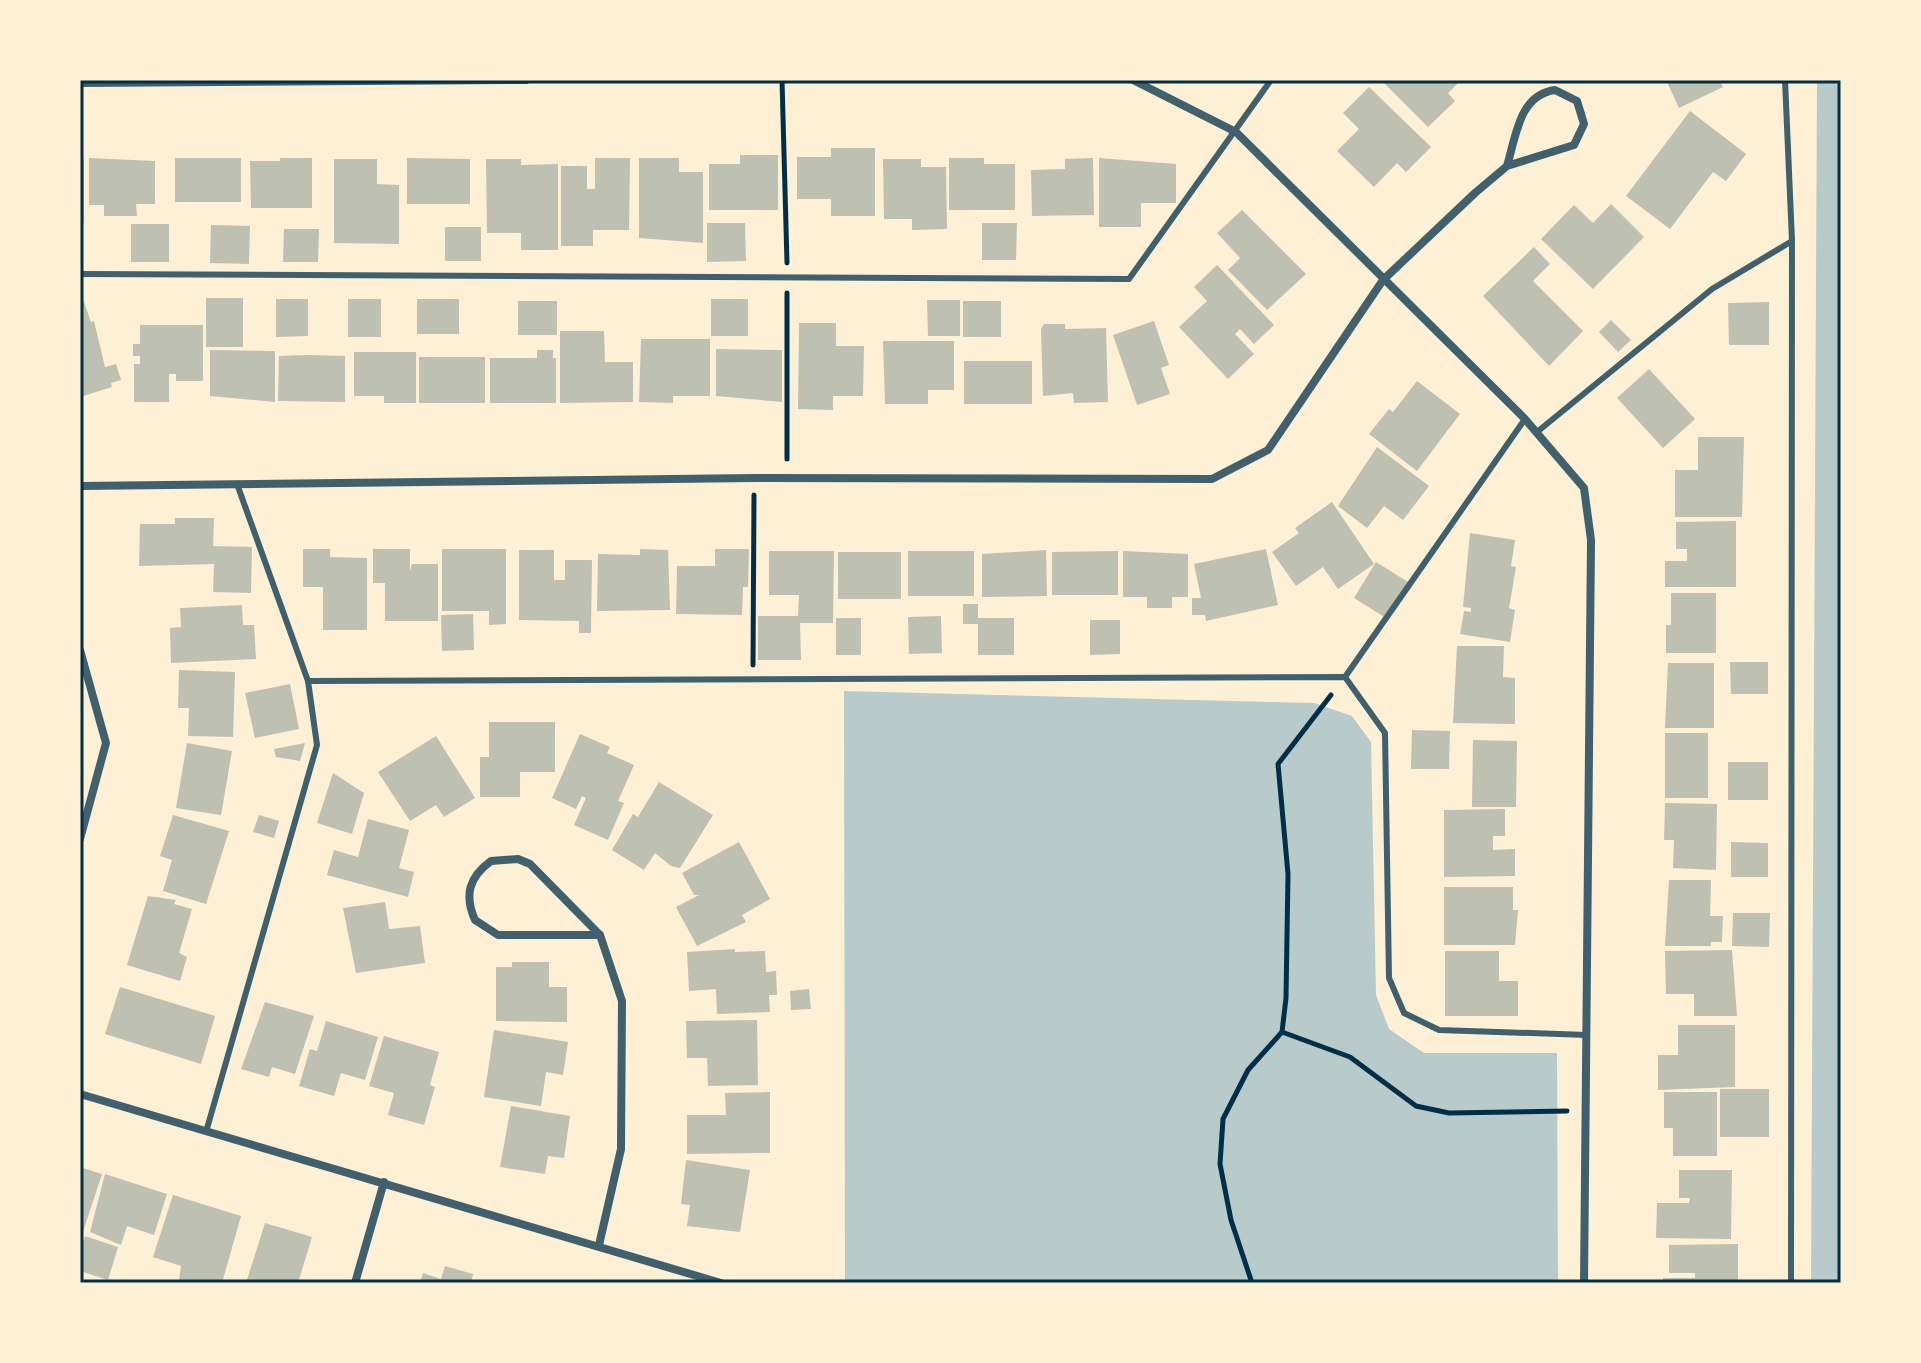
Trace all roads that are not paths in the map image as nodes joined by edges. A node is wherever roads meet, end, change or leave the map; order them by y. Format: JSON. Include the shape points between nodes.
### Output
{"nodes":[{"id":1,"x":526,"y":80,"type":"edge"},
{"id":2,"x":1133,"y":80,"type":"edge"},
{"id":3,"x":1271,"y":80,"type":"edge"},
{"id":4,"x":1785,"y":80,"type":"edge"},
{"id":5,"x":80,"y":83,"type":"edge"},
{"id":6,"x":1236,"y":132,"type":"junction"},
{"id":7,"x":1507,"y":166,"type":"junction"},
{"id":8,"x":1792,"y":241,"type":"junction"},
{"id":9,"x":80,"y":274,"type":"edge"},
{"id":10,"x":1383,"y":280,"type":"junction"},
{"id":11,"x":1525,"y":419,"type":"junction"},
{"id":12,"x":1537,"y":432,"type":"junction"},
{"id":13,"x":237,"y":482,"type":"junction"},
{"id":14,"x":80,"y":486,"type":"edge"},
{"id":15,"x":80,"y":650,"type":"edge"},
{"id":16,"x":1345,"y":677,"type":"junction"},
{"id":17,"x":308,"y":681,"type":"junction"},
{"id":18,"x":80,"y":839,"type":"edge"},
{"id":19,"x":600,"y":935,"type":"junction"},
{"id":20,"x":1587,"y":1035,"type":"junction"},
{"id":21,"x":80,"y":1094,"type":"edge"},
{"id":22,"x":206,"y":1132,"type":"junction"},
{"id":23,"x":384,"y":1182,"type":"junction"},
{"id":24,"x":599,"y":1245,"type":"junction"},
{"id":25,"x":355,"y":1283,"type":"edge"},
{"id":26,"x":721,"y":1283,"type":"edge"},
{"id":27,"x":1584,"y":1283,"type":"edge"},
{"id":28,"x":1791,"y":1283,"type":"edge"}],
"edges":[{"from":1,"to":5,"type":"street"},
{"from":2,"to":6,"type":"street"},
{"from":3,"to":6,"type":"lane"},
{"from":4,"to":8,"type":"lane"},
{"from":6,"to":9,"type":"lane","via":[[1129,279]]},
{"from":6,"to":10,"type":"street"},
{"from":7,"to":7,"type":"street","via":[[1574,145],[1584,124],[1577,101],[1555,90],[1532,98]]},
{"from":7,"to":10,"type":"street"},
{"from":8,"to":12,"type":"lane","via":[[1712,289]]},
{"from":8,"to":28,"type":"lane"},
{"from":10,"to":11,"type":"street"},
{"from":10,"to":13,"type":"street","via":[[1268,450],[1212,479]]},
{"from":11,"to":12,"type":"street"},
{"from":11,"to":16,"type":"lane"},
{"from":12,"to":20,"type":"street","via":[[1584,488],[1591,540]]},
{"from":13,"to":14,"type":"street"},
{"from":13,"to":17,"type":"lane"},
{"from":15,"to":18,"type":"street","via":[[106,743]]},
{"from":16,"to":17,"type":"lane"},
{"from":16,"to":20,"type":"lane","via":[[1385,733],[1389,978],[1404,1013],[1439,1030]]},
{"from":17,"to":22,"type":"lane","via":[[317,745]]},
{"from":19,"to":19,"type":"street","via":[[498,935],[475,920],[468,894],[472,881],[491,861],[518,859],[530,864]]},
{"from":19,"to":24,"type":"street","via":[[622,1001],[621,1149]]},
{"from":20,"to":27,"type":"street"},
{"from":21,"to":22,"type":"street"},
{"from":22,"to":23,"type":"street"},
{"from":23,"to":24,"type":"street"},
{"from":23,"to":25,"type":"street"},
{"from":24,"to":26,"type":"street"}]}
